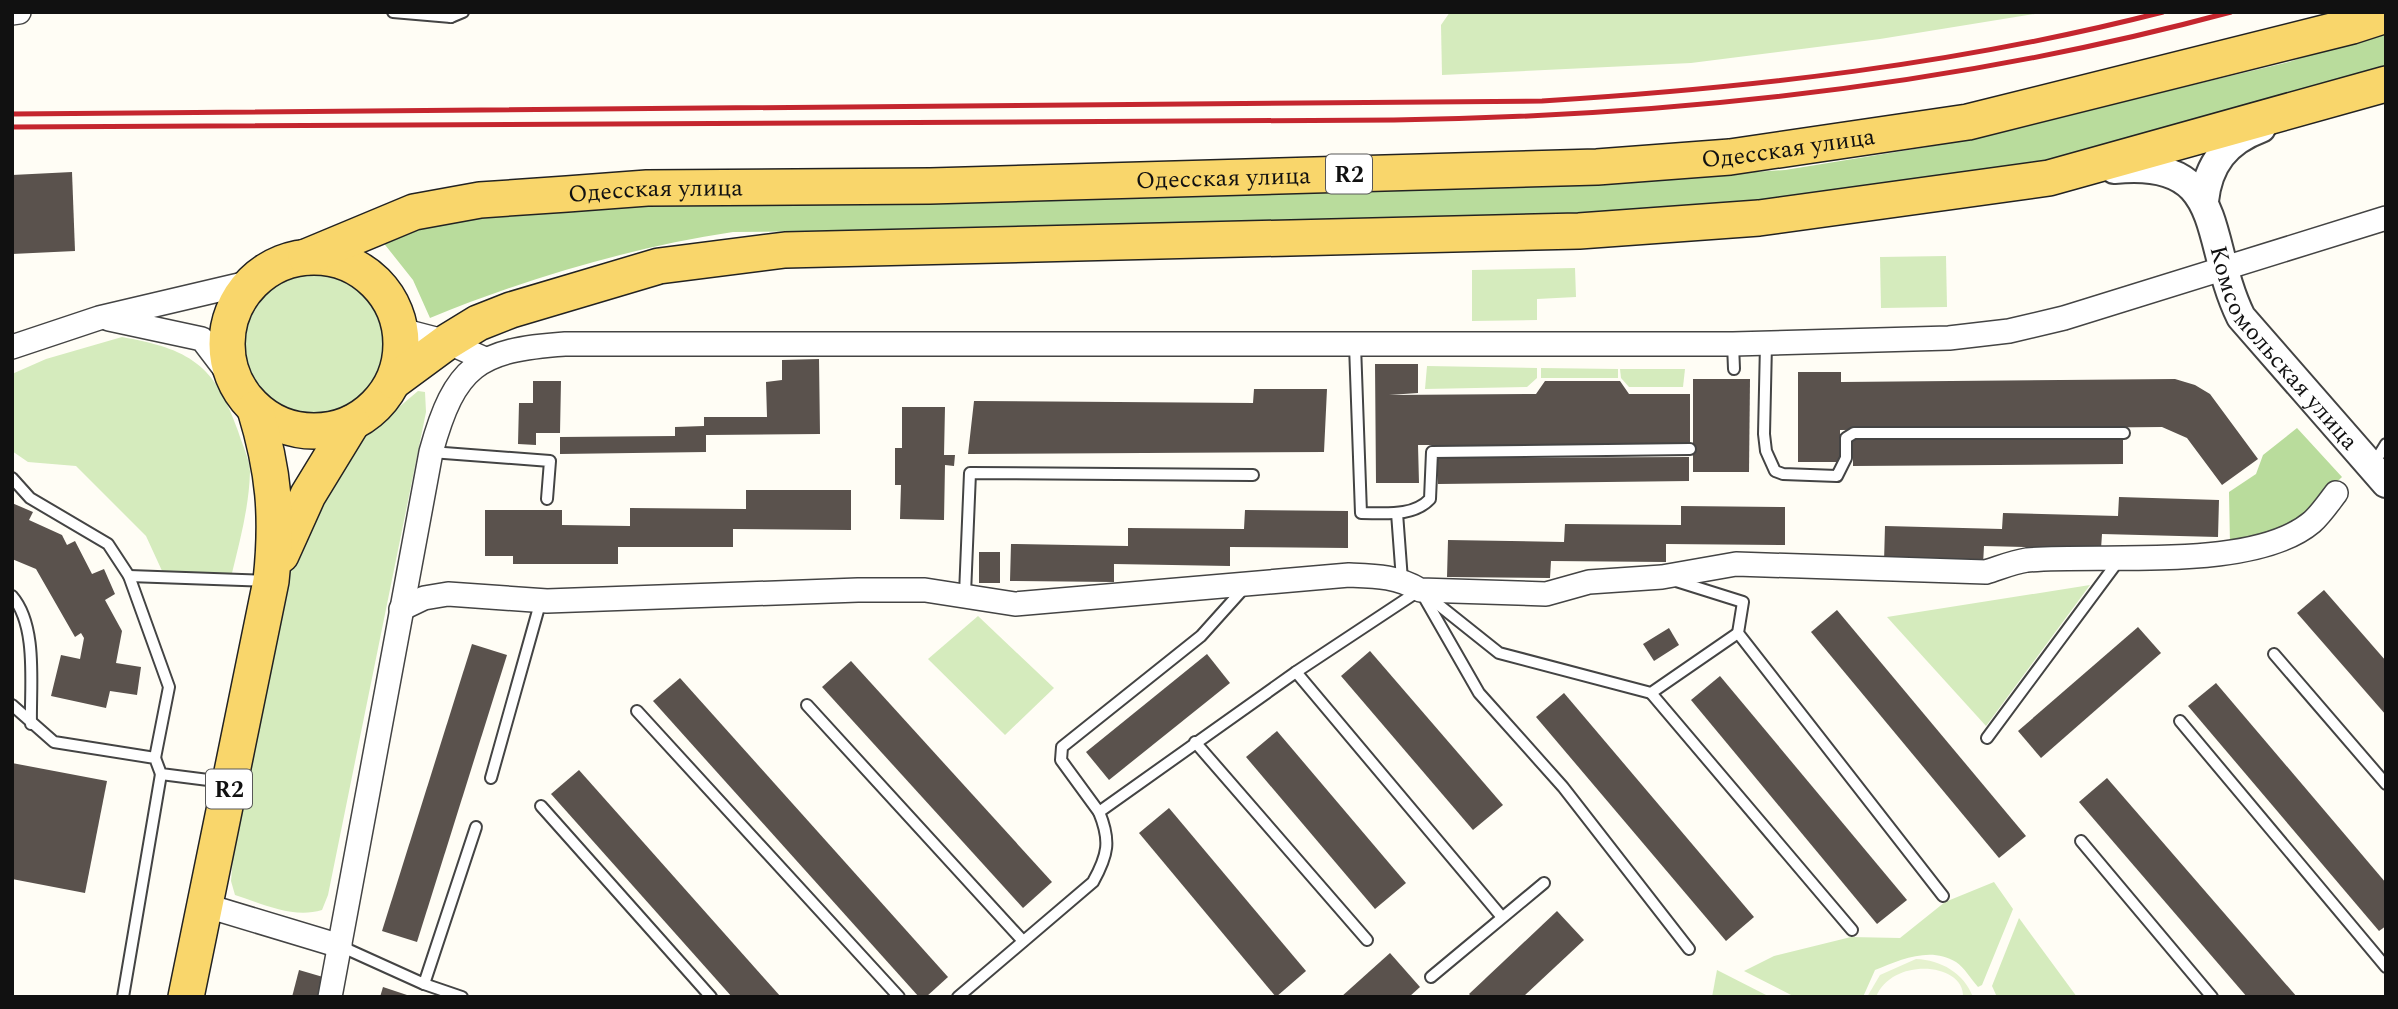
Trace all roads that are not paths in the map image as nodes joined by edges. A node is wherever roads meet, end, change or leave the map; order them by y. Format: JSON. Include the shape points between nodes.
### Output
{"nodes":[{"id":1,"x":12,"y":12,"type":"edge"},
{"id":2,"x":19,"y":12,"type":"edge"},
{"id":3,"x":393,"y":12,"type":"edge"},
{"id":4,"x":463,"y":12,"type":"edge"},
{"id":5,"x":450,"y":15,"type":"edge"},
{"id":6,"x":2386,"y":15,"type":"edge"},
{"id":7,"x":2386,"y":84,"type":"edge"},
{"id":8,"x":2318,"y":102,"type":"junction"},
{"id":9,"x":2049,"y":178,"type":"junction"},
{"id":10,"x":2203,"y":201,"type":"junction"},
{"id":11,"x":2386,"y":218,"type":"edge"},
{"id":12,"x":306,"y":257,"type":"junction"},
{"id":13,"x":2223,"y":269,"type":"junction"},
{"id":14,"x":252,"y":282,"type":"junction"},
{"id":15,"x":99,"y":318,"type":"junction"},
{"id":16,"x":401,"y":330,"type":"junction"},
{"id":17,"x":447,"y":342,"type":"junction"},
{"id":18,"x":1733,"y":344,"type":"junction"},
{"id":19,"x":1766,"y":344,"type":"junction"},
{"id":20,"x":1355,"y":345,"type":"junction"},
{"id":21,"x":12,"y":347,"type":"edge"},
{"id":22,"x":485,"y":359,"type":"junction"},
{"id":23,"x":1734,"y":369,"type":"dead end"},
{"id":24,"x":394,"y":380,"type":"junction"},
{"id":25,"x":234,"y":381,"type":"junction"},
{"id":26,"x":255,"y":410,"type":"junction"},
{"id":27,"x":352,"y":423,"type":"junction"},
{"id":28,"x":2123,"y":433,"type":"dead end"},
{"id":29,"x":1690,"y":449,"type":"dead end"},
{"id":30,"x":431,"y":452,"type":"junction"},
{"id":31,"x":2381,"y":465,"type":"edge"},
{"id":32,"x":1253,"y":475,"type":"dead end"},
{"id":33,"x":12,"y":478,"type":"edge"},
{"id":34,"x":2336,"y":492,"type":"dead end"},
{"id":35,"x":547,"y":499,"type":"dead end"},
{"id":36,"x":1397,"y":513,"type":"junction"},
{"id":37,"x":2119,"y":560,"type":"junction"},
{"id":38,"x":129,"y":576,"type":"junction"},
{"id":39,"x":1662,"y":577,"type":"junction"},
{"id":40,"x":271,"y":581,"type":"junction"},
{"id":41,"x":1250,"y":581,"type":"junction"},
{"id":42,"x":1411,"y":585,"type":"junction"},
{"id":43,"x":965,"y":594,"type":"junction"},
{"id":44,"x":12,"y":596,"type":"edge"},
{"id":45,"x":541,"y":600,"type":"junction"},
{"id":46,"x":401,"y":609,"type":"junction"},
{"id":47,"x":1738,"y":633,"type":"junction"},
{"id":48,"x":2274,"y":654,"type":"dead end"},
{"id":49,"x":1296,"y":672,"type":"junction"},
{"id":50,"x":1651,"y":693,"type":"junction"},
{"id":51,"x":12,"y":705,"type":"edge"},
{"id":52,"x":807,"y":705,"type":"dead end"},
{"id":53,"x":637,"y":711,"type":"dead end"},
{"id":54,"x":2180,"y":722,"type":"dead end"},
{"id":55,"x":31,"y":724,"type":"junction"},
{"id":56,"x":1987,"y":738,"type":"dead end"},
{"id":57,"x":1195,"y":742,"type":"junction"},
{"id":58,"x":155,"y":758,"type":"junction"},
{"id":59,"x":161,"y":774,"type":"junction"},
{"id":60,"x":491,"y":778,"type":"dead end"},
{"id":61,"x":230,"y":783,"type":"junction"},
{"id":62,"x":2386,"y":784,"type":"edge"},
{"id":63,"x":541,"y":806,"type":"dead end"},
{"id":64,"x":1099,"y":812,"type":"junction"},
{"id":65,"x":476,"y":827,"type":"dead end"},
{"id":66,"x":2081,"y":841,"type":"dead end"},
{"id":67,"x":1544,"y":883,"type":"dead end"},
{"id":68,"x":1943,"y":896,"type":"dead end"},
{"id":69,"x":204,"y":905,"type":"junction"},
{"id":70,"x":1501,"y":916,"type":"junction"},
{"id":71,"x":1852,"y":930,"type":"dead end"},
{"id":72,"x":1367,"y":940,"type":"dead end"},
{"id":73,"x":1023,"y":941,"type":"junction"},
{"id":74,"x":340,"y":946,"type":"junction"},
{"id":75,"x":1689,"y":949,"type":"dead end"},
{"id":76,"x":2386,"y":967,"type":"edge"},
{"id":77,"x":1431,"y":977,"type":"dead end"},
{"id":78,"x":424,"y":984,"type":"junction"},
{"id":79,"x":123,"y":997,"type":"edge"},
{"id":80,"x":186,"y":997,"type":"edge"},
{"id":81,"x":330,"y":997,"type":"edge"},
{"id":82,"x":462,"y":997,"type":"edge"},
{"id":83,"x":711,"y":997,"type":"edge"},
{"id":84,"x":899,"y":997,"type":"edge"},
{"id":85,"x":958,"y":997,"type":"edge"},
{"id":86,"x":2212,"y":997,"type":"edge"}],
"edges":[{"from":1,"to":2,"type":"street"},
{"from":3,"to":5,"type":"lane"},
{"from":4,"to":5,"type":"lane"},
{"from":6,"to":12,"type":"main road","name":"Одесская улица","number":"R2","via":[[1968,122],[1730,157],[1558,169],[930,186],[647,188],[480,200],[414,212]]},
{"from":7,"to":8,"type":"main road","number":"R2"},
{"from":8,"to":9,"type":"main road","number":"R2"},
{"from":8,"to":10,"type":"street","via":[[2229,145],[2213,165]]},
{"from":9,"to":10,"type":"street","via":[[2119,168],[2161,168],[2184,178]]},
{"from":9,"to":17,"type":"main road","number":"R2","via":[[1759,218],[1578,231],[738,254],[659,266],[553,297],[478,323]]},
{"from":10,"to":13,"type":"street","name":"Комсомольская улица"},
{"from":11,"to":13,"type":"street"},
{"from":12,"to":14,"type":"main road","number":"R2","via":[[277,265]]},
{"from":12,"to":16,"type":"main road","number":"R2","via":[[332,258],[357,267],[378,283],[393,304]]},
{"from":13,"to":19,"type":"street","via":[[2010,331],[1949,338]]},
{"from":13,"to":31,"type":"street","name":"Комсомольская улица","via":[[2241,317]]},
{"from":14,"to":15,"type":"street"},
{"from":14,"to":25,"type":"main road","number":"R2","via":[[236,303],[227,329]]},
{"from":15,"to":21,"type":"street"},
{"from":15,"to":25,"type":"street","via":[[202,338]]},
{"from":16,"to":17,"type":"street"},
{"from":16,"to":24,"type":"main road","number":"R2","via":[[401,356]]},
{"from":17,"to":22,"type":"street"},
{"from":17,"to":24,"type":"main road","number":"R2"},
{"from":18,"to":19,"type":"street"},
{"from":18,"to":20,"type":"street"},
{"from":18,"to":23,"type":"lane"},
{"from":19,"to":28,"type":"lane","via":[[1766,451],[1775,471],[1783,474],[1838,476],[1846,458],[1846,438],[1854,433]]},
{"from":20,"to":22,"type":"street","via":[[565,344],[522,347]]},
{"from":20,"to":36,"type":"lane","via":[[1361,513]]},
{"from":22,"to":30,"type":"street","via":[[455,391]]},
{"from":24,"to":27,"type":"main road","number":"R2","via":[[377,405]]},
{"from":25,"to":26,"type":"main road","number":"R2"},
{"from":26,"to":27,"type":"main road","number":"R2","via":[[272,422],[312,432]]},
{"from":26,"to":40,"type":"main road","number":"R2","via":[[274,486]]},
{"from":27,"to":40,"type":"main road","number":"R2","via":[[308,495]]},
{"from":29,"to":36,"type":"lane","via":[[1432,452],[1430,499],[1422,508]]},
{"from":30,"to":35,"type":"lane","via":[[550,461]]},
{"from":30,"to":46,"type":"street"},
{"from":32,"to":43,"type":"lane","via":[[970,473]]},
{"from":33,"to":38,"type":"lane","via":[[30,498],[108,544]]},
{"from":34,"to":37,"type":"street","via":[[2312,522],[2254,548]]},
{"from":36,"to":42,"type":"lane"},
{"from":37,"to":39,"type":"street","via":[[2026,560],[1986,572],[1735,564]]},
{"from":37,"to":56,"type":"lane"},
{"from":38,"to":40,"type":"lane"},
{"from":38,"to":58,"type":"lane","via":[[169,687]]},
{"from":39,"to":42,"type":"street","via":[[1589,582],[1546,594]]},
{"from":39,"to":47,"type":"lane","via":[[1743,602]]},
{"from":40,"to":61,"type":"main road","number":"R2"},
{"from":41,"to":42,"type":"street","via":[[1349,575],[1382,576]]},
{"from":41,"to":43,"type":"street","via":[[1015,604]]},
{"from":41,"to":64,"type":"lane","via":[[1201,636],[1062,747],[1061,760]]},
{"from":42,"to":49,"type":"lane"},
{"from":42,"to":50,"type":"lane","via":[[1499,653]]},
{"from":42,"to":75,"type":"lane","via":[[1479,693],[1563,787]]},
{"from":43,"to":45,"type":"street","via":[[858,590]]},
{"from":44,"to":55,"type":"lane","via":[[22,607],[29,645]]},
{"from":45,"to":46,"type":"street","via":[[448,594]]},
{"from":45,"to":60,"type":"lane"},
{"from":46,"to":74,"type":"street"},
{"from":47,"to":50,"type":"lane"},
{"from":47,"to":68,"type":"lane"},
{"from":48,"to":62,"type":"lane"},
{"from":49,"to":57,"type":"lane"},
{"from":49,"to":70,"type":"lane"},
{"from":50,"to":71,"type":"lane"},
{"from":51,"to":55,"type":"lane"},
{"from":52,"to":73,"type":"lane"},
{"from":53,"to":84,"type":"lane"},
{"from":54,"to":76,"type":"lane"},
{"from":55,"to":58,"type":"lane","via":[[54,742]]},
{"from":57,"to":64,"type":"lane"},
{"from":57,"to":72,"type":"lane"},
{"from":58,"to":59,"type":"lane"},
{"from":59,"to":61,"type":"lane"},
{"from":59,"to":79,"type":"lane"},
{"from":61,"to":69,"type":"main road","number":"R2"},
{"from":63,"to":83,"type":"lane"},
{"from":64,"to":73,"type":"lane","via":[[1109,846],[1093,882]]},
{"from":65,"to":78,"type":"lane"},
{"from":66,"to":86,"type":"lane"},
{"from":67,"to":70,"type":"lane"},
{"from":69,"to":74,"type":"street"},
{"from":69,"to":80,"type":"main road","number":"R2"},
{"from":70,"to":77,"type":"lane"},
{"from":73,"to":85,"type":"lane"},
{"from":74,"to":78,"type":"lane"},
{"from":74,"to":81,"type":"street"},
{"from":78,"to":82,"type":"lane"}]}
